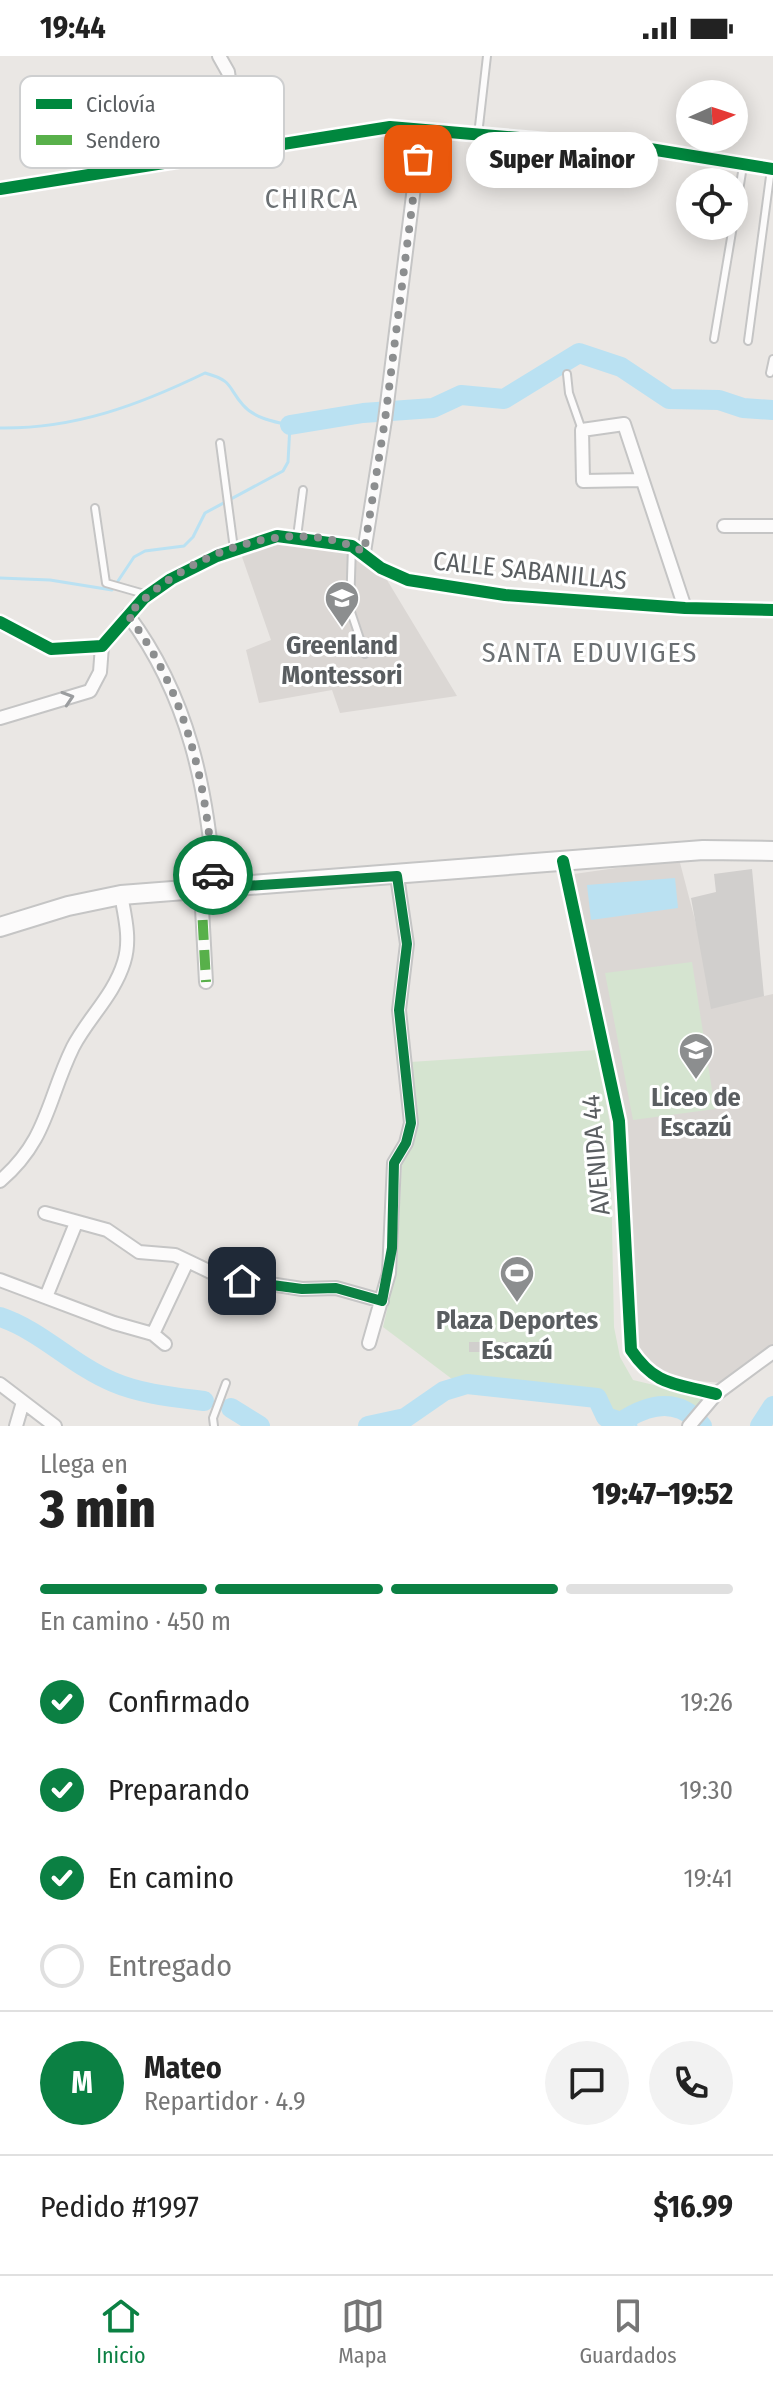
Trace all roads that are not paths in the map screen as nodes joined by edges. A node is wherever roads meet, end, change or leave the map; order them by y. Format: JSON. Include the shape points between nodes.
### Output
{"nodes":[{"id":1,"x":219,"y":56,"type":"edge"},
{"id":2,"x":487,"y":56,"type":"edge"},
{"id":3,"x":229,"y":76,"type":"edge"},
{"id":4,"x":421,"y":131,"type":"junction"},
{"id":5,"x":478,"y":135,"type":"junction"},
{"id":6,"x":284,"y":142,"type":"edge"},
{"id":7,"x":743,"y":166,"type":"joint"},
{"id":8,"x":125,"y":168,"type":"edge"},
{"id":9,"x":772,"y":169,"type":"edge"},
{"id":10,"x":0,"y":189,"type":"edge"},
{"id":11,"x":731,"y":240,"type":"edge"},
{"id":12,"x":714,"y":339,"type":"dead end"},
{"id":13,"x":748,"y":341,"type":"dead end"},
{"id":14,"x":773,"y":359,"type":"edge"},
{"id":15,"x":770,"y":373,"type":"dead end"},
{"id":16,"x":567,"y":374,"type":"dead end"},
{"id":17,"x":582,"y":430,"type":"junction"},
{"id":18,"x":220,"y":443,"type":"dead end"},
{"id":19,"x":642,"y":480,"type":"junction"},
{"id":20,"x":303,"y":490,"type":"dead end"},
{"id":21,"x":95,"y":508,"type":"dead end"},
{"id":22,"x":724,"y":526,"type":"dead end"},
{"id":23,"x":773,"y":526,"type":"edge"},
{"id":24,"x":297,"y":537,"type":"junction"},
{"id":25,"x":234,"y":549,"type":"junction"},
{"id":26,"x":358,"y":549,"type":"junction"},
{"id":27,"x":148,"y":595,"type":"junction"},
{"id":28,"x":685,"y":608,"type":"junction"},
{"id":29,"x":773,"y":610,"type":"edge"},
{"id":30,"x":128,"y":615,"type":"junction"},
{"id":31,"x":0,"y":622,"type":"edge"},
{"id":32,"x":102,"y":646,"type":"junction"},
{"id":33,"x":365,"y":654,"type":"dead end"},
{"id":34,"x":0,"y":718,"type":"edge"},
{"id":35,"x":773,"y":851,"type":"edge"},
{"id":36,"x":563,"y":861,"type":"junction"},
{"id":37,"x":397,"y":876,"type":"junction"},
{"id":38,"x":208,"y":889,"type":"junction"},
{"id":39,"x":121,"y":895,"type":"junction"},
{"id":40,"x":0,"y":927,"type":"edge"},
{"id":41,"x":206,"y":982,"type":"dead end"},
{"id":42,"x":0,"y":1181,"type":"edge"},
{"id":43,"x":45,"y":1213,"type":"dead end"},
{"id":44,"x":76,"y":1223,"type":"junction"},
{"id":45,"x":187,"y":1262,"type":"junction"},
{"id":46,"x":0,"y":1280,"type":"edge"},
{"id":47,"x":46,"y":1297,"type":"junction"},
{"id":48,"x":382,"y":1301,"type":"junction"},
{"id":49,"x":153,"y":1334,"type":"junction"},
{"id":50,"x":369,"y":1343,"type":"dead end"},
{"id":51,"x":165,"y":1344,"type":"dead end"},
{"id":52,"x":773,"y":1352,"type":"edge"},
{"id":53,"x":226,"y":1383,"type":"dead end"},
{"id":54,"x":0,"y":1384,"type":"edge"},
{"id":55,"x":716,"y":1394,"type":"junction"},
{"id":56,"x":23,"y":1402,"type":"junction"},
{"id":57,"x":16,"y":1426,"type":"edge"},
{"id":58,"x":55,"y":1426,"type":"edge"},
{"id":59,"x":214,"y":1426,"type":"edge"},
{"id":60,"x":689,"y":1426,"type":"edge"}],
"edges":[{"from":1,"to":3,"type":"street"},
{"from":2,"to":5,"type":"lane"},
{"from":4,"to":5,"type":"street"},
{"from":4,"to":6,"type":"street","via":[[390,127]]},
{"from":4,"to":26,"type":"street","via":[[385,420]]},
{"from":5,"to":7,"type":"street","via":[[650,149]]},
{"from":7,"to":9,"type":"street"},
{"from":8,"to":10,"type":"street"},
{"from":9,"to":13,"type":"lane"},
{"from":11,"to":12,"type":"lane"},
{"from":14,"to":15,"type":"lane"},
{"from":16,"to":17,"type":"lane"},
{"from":17,"to":19,"type":"street","via":[[624,424]]},
{"from":17,"to":19,"type":"street","via":[[583,481]]},
{"from":18,"to":25,"type":"lane"},
{"from":19,"to":28,"type":"street"},
{"from":20,"to":24,"type":"lane"},
{"from":21,"to":27,"type":"lane","via":[[106,583]]},
{"from":22,"to":23,"type":"street"},
{"from":24,"to":25,"type":"street","name":"CALLE SABANILLAS","via":[[277,536]]},
{"from":24,"to":26,"type":"street","name":"CALLE SABANILLAS"},
{"from":25,"to":27,"type":"street","name":"CALLE SABANILLAS"},
{"from":26,"to":28,"type":"street","name":"CALLE SABANILLAS","via":[[381,568],[408,580],[505,595]]},
{"from":26,"to":33,"type":"lane","via":[[350,609]]},
{"from":27,"to":30,"type":"street","name":"CALLE SABANILLAS"},
{"from":28,"to":29,"type":"street","name":"CALLE SABANILLAS"},
{"from":30,"to":32,"type":"street","name":"CALLE SABANILLAS"},
{"from":30,"to":38,"type":"street","via":[[150,645],[190,736],[206,802]]},
{"from":31,"to":32,"type":"street","via":[[51,649]]},
{"from":34,"to":32,"type":"street","one_way":true,"via":[[90,691],[100,672]]},
{"from":35,"to":36,"type":"main road","via":[[703,850]]},
{"from":36,"to":37,"type":"main road"},
{"from":36,"to":55,"type":"street","name":"AVENIDA 44","via":[[619,1121],[631,1350],[646,1371],[661,1380]]},
{"from":37,"to":38,"type":"main road"},
{"from":37,"to":48,"type":"street","via":[[407,944],[399,1010],[411,1123],[394,1163],[392,1248]]},
{"from":38,"to":39,"type":"main road"},
{"from":38,"to":41,"type":"street"},
{"from":39,"to":40,"type":"main road"},
{"from":39,"to":42,"type":"street","via":[[128,932],[114,987],[74,1045],[29,1155]]},
{"from":43,"to":44,"type":"street"},
{"from":44,"to":45,"type":"street","via":[[107,1230],[139,1252],[175,1255]]},
{"from":44,"to":47,"type":"street"},
{"from":45,"to":48,"type":"street","via":[[242,1281],[336,1288]]},
{"from":45,"to":49,"type":"street"},
{"from":46,"to":47,"type":"street"},
{"from":47,"to":49,"type":"street"},
{"from":48,"to":50,"type":"street"},
{"from":49,"to":51,"type":"street"},
{"from":52,"to":55,"type":"street"},
{"from":53,"to":59,"type":"lane"},
{"from":54,"to":56,"type":"street"},
{"from":55,"to":60,"type":"street"},
{"from":56,"to":57,"type":"street"},
{"from":56,"to":58,"type":"street"}]}
